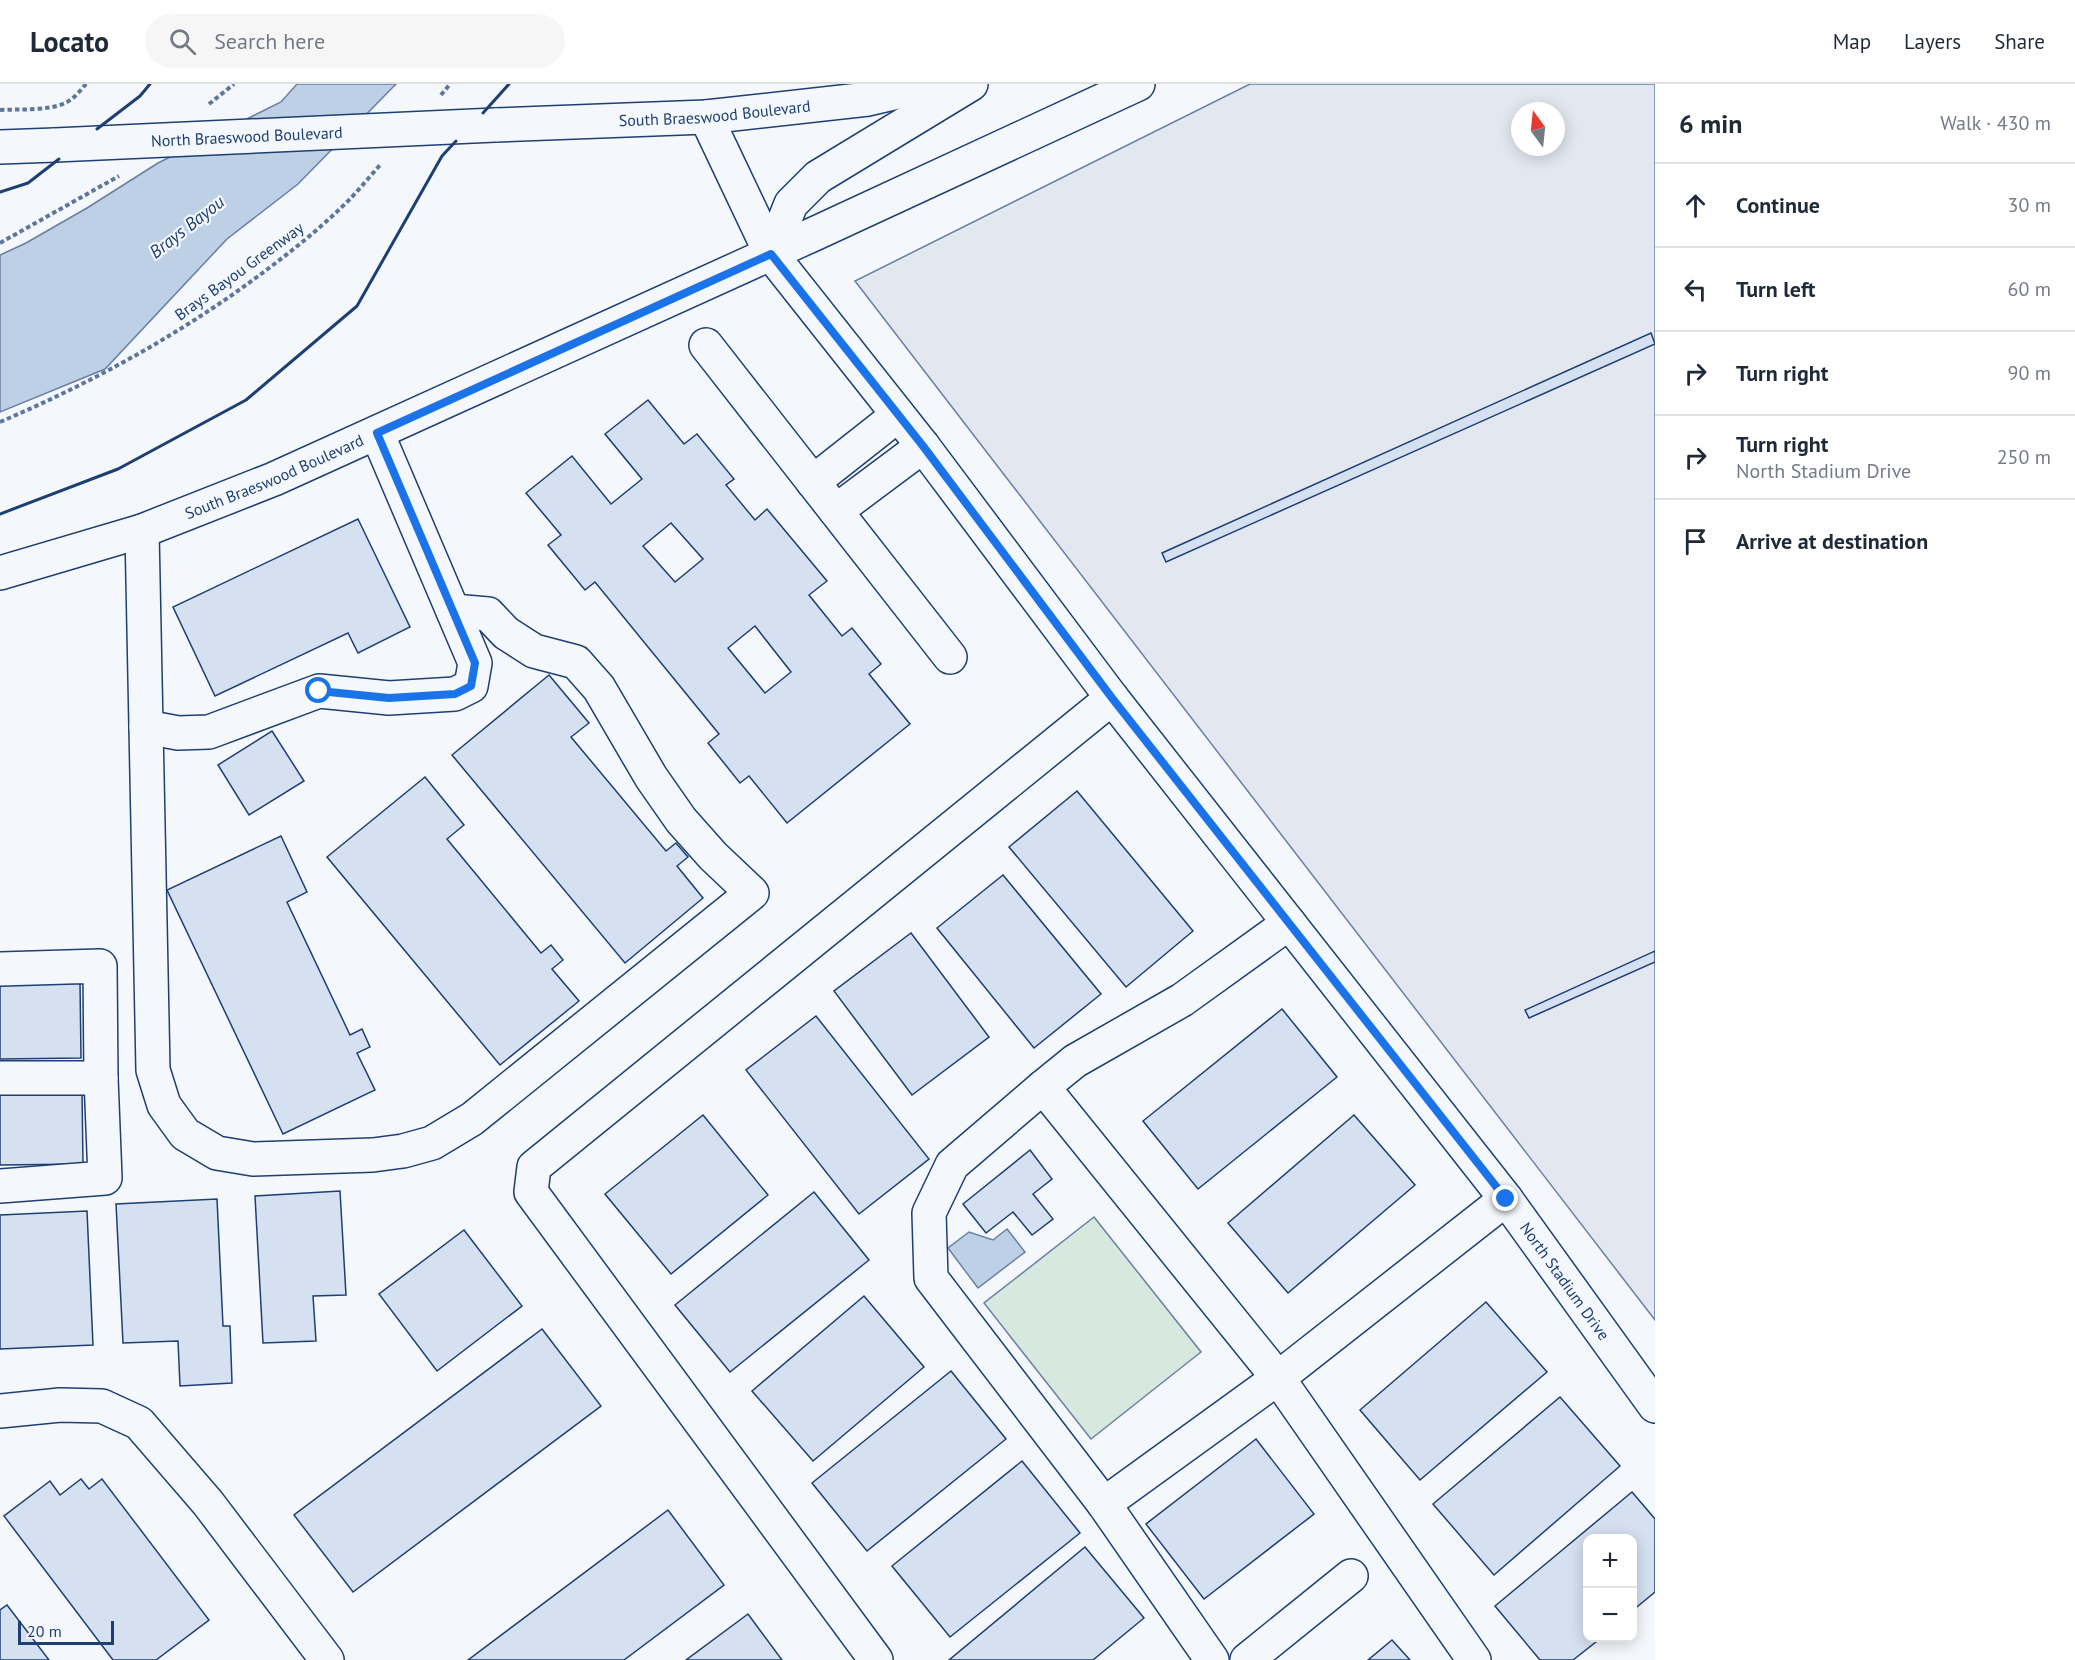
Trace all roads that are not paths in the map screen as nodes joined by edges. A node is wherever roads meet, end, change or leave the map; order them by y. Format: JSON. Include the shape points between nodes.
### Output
{"nodes":[{"id":1,"x":933,"y":84,"type":"edge"},
{"id":2,"x":971,"y":84,"type":"edge"},
{"id":3,"x":1138,"y":84,"type":"edge"},
{"id":4,"x":706,"y":117,"type":"junction"},
{"id":5,"x":495,"y":125,"type":"joint"},
{"id":6,"x":0,"y":147,"type":"edge"},
{"id":7,"x":771,"y":254,"type":"junction"},
{"id":8,"x":706,"y":345,"type":"dead end"},
{"id":9,"x":898,"y":415,"type":"junction"},
{"id":10,"x":377,"y":433,"type":"junction"},
{"id":11,"x":923,"y":446,"type":"junction"},
{"id":12,"x":813,"y":482,"type":"junction"},
{"id":13,"x":836,"y":511,"type":"junction"},
{"id":14,"x":141,"y":531,"type":"junction"},
{"id":15,"x":0,"y":573,"type":"edge"},
{"id":16,"x":453,"y":611,"type":"junction"},
{"id":17,"x":950,"y":657,"type":"dead end"},
{"id":18,"x":1112,"y":698,"type":"junction"},
{"id":19,"x":146,"y":727,"type":"junction"},
{"id":20,"x":1289,"y":922,"type":"junction"},
{"id":21,"x":0,"y":969,"type":"edge"},
{"id":22,"x":0,"y":1078,"type":"edge"},
{"id":23,"x":101,"y":1078,"type":"junction"},
{"id":24,"x":1043,"y":1087,"type":"junction"},
{"id":25,"x":0,"y":1186,"type":"edge"},
{"id":26,"x":1506,"y":1199,"type":"junction"},
{"id":27,"x":1278,"y":1378,"type":"junction"},
{"id":28,"x":1655,"y":1407,"type":"edge"},
{"id":29,"x":0,"y":1411,"type":"edge"},
{"id":30,"x":1104,"y":1504,"type":"junction"},
{"id":31,"x":1351,"y":1576,"type":"dead end"},
{"id":32,"x":327,"y":1660,"type":"edge"},
{"id":33,"x":876,"y":1660,"type":"edge"},
{"id":34,"x":1212,"y":1660,"type":"edge"},
{"id":35,"x":1247,"y":1660,"type":"edge"},
{"id":36,"x":1474,"y":1660,"type":"edge"}],
"edges":[{"from":1,"to":4,"type":"main road","name":"South Braeswood Boulevard","via":[[868,99]]},
{"from":2,"to":7,"type":"main road","via":[[818,177],[791,204]]},
{"from":3,"to":7,"type":"main road","name":"South Braeswood Boulevard"},
{"from":4,"to":5,"type":"main road","name":"South Braeswood Boulevard"},
{"from":4,"to":7,"type":"main road","name":"North Stadium Drive"},
{"from":5,"to":6,"type":"main road","name":"North Braeswood Boulevard","bridge":true},
{"from":7,"to":9,"type":"main road","name":"North Stadium Drive"},
{"from":7,"to":10,"type":"main road","name":"South Braeswood Boulevard"},
{"from":8,"to":12,"type":"main road"},
{"from":9,"to":11,"type":"main road","name":"North Stadium Drive"},
{"from":9,"to":12,"type":"main road"},
{"from":10,"to":14,"type":"main road","name":"South Braeswood Boulevard"},
{"from":10,"to":16,"type":"main road"},
{"from":11,"to":13,"type":"main road"},
{"from":11,"to":18,"type":"main road","name":"North Stadium Drive"},
{"from":12,"to":13,"type":"main road"},
{"from":13,"to":17,"type":"main road"},
{"from":14,"to":15,"type":"main road","name":"South Braeswood Boulevard"},
{"from":14,"to":19,"type":"main road"},
{"from":16,"to":19,"type":"main road","via":[[475,663],[471,686],[455,694],[389,698],[319,691],[209,732],[178,733]]},
{"from":16,"to":19,"type":"main road","via":[[488,614],[506,633],[534,651],[576,662],[599,688],[681,820],[752,893],[472,1119],[432,1143],[373,1155],[253,1159],[217,1153],[185,1134],[164,1105],[153,1070]]},
{"from":18,"to":20,"type":"main road","name":"North Stadium Drive"},
{"from":18,"to":33,"type":"main road","via":[[534,1167],[531,1192]]},
{"from":20,"to":24,"type":"main road","via":[[1182,1000],[1076,1061]]},
{"from":20,"to":26,"type":"main road","name":"North Stadium Drive"},
{"from":21,"to":23,"type":"main road","via":[[100,966]]},
{"from":22,"to":23,"type":"main road"},
{"from":23,"to":25,"type":"main road","via":[[105,1178]]},
{"from":24,"to":27,"type":"main road"},
{"from":24,"to":30,"type":"main road","via":[[952,1165],[929,1213],[931,1278]]},
{"from":26,"to":27,"type":"main road"},
{"from":26,"to":28,"type":"main road","name":"North Stadium Drive"},
{"from":27,"to":30,"type":"main road"},
{"from":27,"to":36,"type":"main road"},
{"from":29,"to":32,"type":"main road","via":[[60,1405],[102,1406],[139,1423],[208,1503]]},
{"from":30,"to":34,"type":"main road"},
{"from":31,"to":35,"type":"main road"}]}
